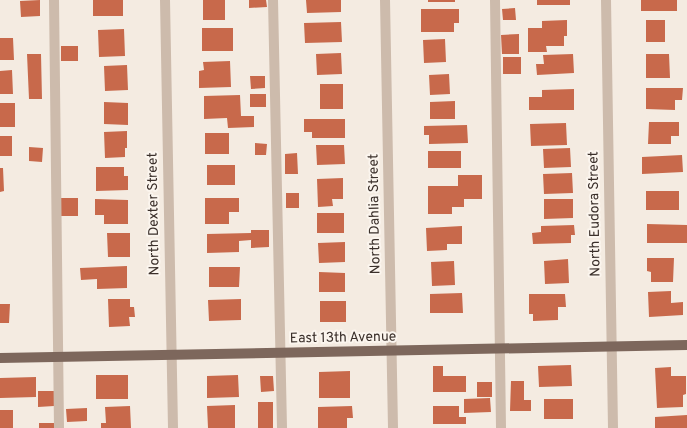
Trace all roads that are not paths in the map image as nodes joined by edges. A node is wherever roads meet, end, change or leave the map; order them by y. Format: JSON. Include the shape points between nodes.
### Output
{"nodes":[{"id":1,"x":54,"y":0,"type":"edge"},
{"id":2,"x":165,"y":0,"type":"edge"},
{"id":3,"x":273,"y":0,"type":"edge"},
{"id":4,"x":385,"y":0,"type":"edge"},
{"id":5,"x":495,"y":0,"type":"edge"},
{"id":6,"x":606,"y":0,"type":"edge"},
{"id":7,"x":687,"y":345,"type":"edge"},
{"id":8,"x":611,"y":346,"type":"junction"},
{"id":9,"x":500,"y":349,"type":"junction"},
{"id":10,"x":391,"y":351,"type":"junction"},
{"id":11,"x":281,"y":353,"type":"junction"},
{"id":12,"x":171,"y":355,"type":"junction"},
{"id":13,"x":57,"y":357,"type":"junction"},
{"id":14,"x":0,"y":358,"type":"edge"},
{"id":15,"x":59,"y":428,"type":"edge"},
{"id":16,"x":173,"y":428,"type":"edge"},
{"id":17,"x":282,"y":428,"type":"edge"},
{"id":18,"x":393,"y":428,"type":"edge"},
{"id":19,"x":502,"y":428,"type":"edge"},
{"id":20,"x":613,"y":428,"type":"edge"}],
"edges":[{"from":1,"to":13,"type":"street"},
{"from":2,"to":12,"type":"street","name":"North Dexter Street"},
{"from":3,"to":11,"type":"street"},
{"from":4,"to":10,"type":"street","name":"North Dahlia Street"},
{"from":5,"to":9,"type":"street"},
{"from":6,"to":8,"type":"street","name":"North Eudora Street"},
{"from":7,"to":8,"type":"main road","name":"East 13th Avenue"},
{"from":8,"to":9,"type":"main road","name":"East 13th Avenue"},
{"from":8,"to":20,"type":"street","name":"North Eudora Street"},
{"from":9,"to":10,"type":"main road","name":"East 13th Avenue"},
{"from":9,"to":19,"type":"street"},
{"from":10,"to":11,"type":"main road","name":"East 13th Avenue"},
{"from":10,"to":18,"type":"street","name":"North Dahlia Street"},
{"from":11,"to":12,"type":"main road","name":"East 13th Avenue"},
{"from":11,"to":17,"type":"street"},
{"from":12,"to":13,"type":"main road","name":"East 13th Avenue"},
{"from":12,"to":16,"type":"street","name":"North Dexter Street"},
{"from":13,"to":14,"type":"main road","name":"East 13th Avenue"},
{"from":13,"to":15,"type":"street"}]}
